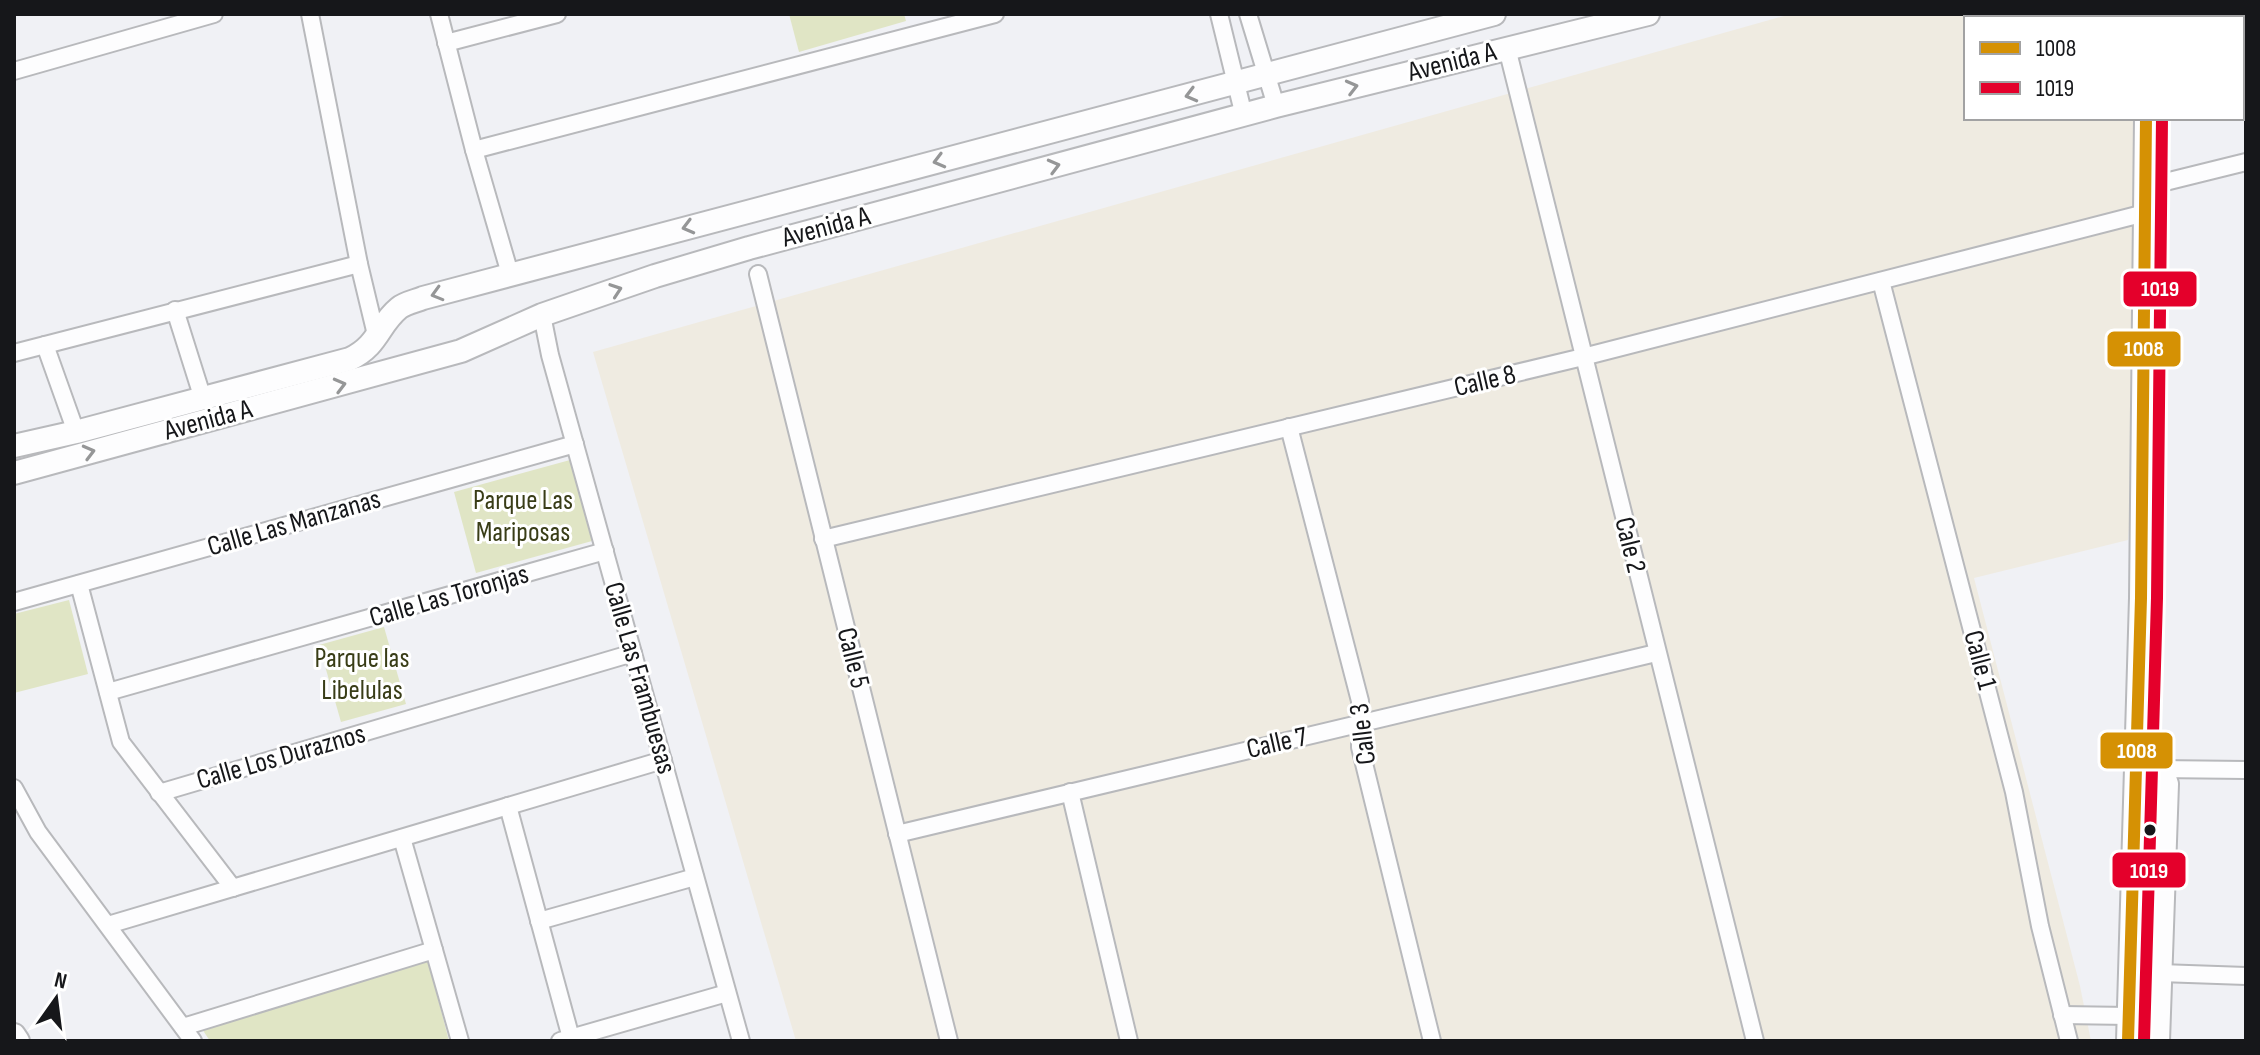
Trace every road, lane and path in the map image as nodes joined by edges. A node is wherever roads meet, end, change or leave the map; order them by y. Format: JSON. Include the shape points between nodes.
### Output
{"nodes":[{"id":1,"x":214,"y":14,"type":"edge"},
{"id":2,"x":310,"y":14,"type":"edge"},
{"id":3,"x":439,"y":14,"type":"edge"},
{"id":4,"x":554,"y":14,"type":"edge"},
{"id":5,"x":995,"y":14,"type":"edge"},
{"id":6,"x":1219,"y":14,"type":"edge"},
{"id":7,"x":1248,"y":14,"type":"edge"},
{"id":8,"x":1494,"y":14,"type":"edge"},
{"id":9,"x":1648,"y":14,"type":"edge"},
{"id":10,"x":446,"y":43,"type":"junction"},
{"id":11,"x":1507,"y":48,"type":"junction"},
{"id":12,"x":14,"y":71,"type":"edge"},
{"id":13,"x":1266,"y":73,"type":"junction"},
{"id":14,"x":1237,"y":83,"type":"junction"},
{"id":15,"x":1276,"y":106,"type":"junction"},
{"id":16,"x":1244,"y":116,"type":"junction"},
{"id":17,"x":2146,"y":120,"type":"edge"},
{"id":18,"x":474,"y":150,"type":"junction"},
{"id":19,"x":2246,"y":162,"type":"edge"},
{"id":20,"x":2145,"y":187,"type":"junction"},
{"id":21,"x":2145,"y":213,"type":"junction"},
{"id":22,"x":359,"y":264,"type":"junction"},
{"id":23,"x":510,"y":274,"type":"junction"},
{"id":24,"x":758,"y":274,"type":"dead end"},
{"id":25,"x":1881,"y":281,"type":"junction"},
{"id":26,"x":175,"y":310,"type":"junction"},
{"id":27,"x":542,"y":315,"type":"junction"},
{"id":28,"x":377,"y":339,"type":"junction"},
{"id":29,"x":45,"y":345,"type":"junction"},
{"id":30,"x":14,"y":353,"type":"edge"},
{"id":31,"x":1583,"y":357,"type":"junction"},
{"id":32,"x":203,"y":399,"type":"junction"},
{"id":33,"x":1289,"y":427,"type":"junction"},
{"id":34,"x":76,"y":432,"type":"junction"},
{"id":35,"x":575,"y":444,"type":"junction"},
{"id":36,"x":14,"y":446,"type":"edge"},
{"id":37,"x":14,"y":473,"type":"edge"},
{"id":38,"x":823,"y":539,"type":"junction"},
{"id":39,"x":605,"y":551,"type":"junction"},
{"id":40,"x":79,"y":584,"type":"junction"},
{"id":41,"x":14,"y":602,"type":"edge"},
{"id":42,"x":633,"y":653,"type":"junction"},
{"id":43,"x":1656,"y":653,"type":"junction"},
{"id":44,"x":108,"y":692,"type":"junction"},
{"id":45,"x":1360,"y":723,"type":"junction"},
{"id":46,"x":663,"y":760,"type":"junction"},
{"id":47,"x":2148,"y":769,"type":"junction"},
{"id":48,"x":2246,"y":770,"type":"edge"},
{"id":49,"x":14,"y":788,"type":"edge"},
{"id":50,"x":1070,"y":792,"type":"junction"},
{"id":51,"x":159,"y":793,"type":"junction"},
{"id":52,"x":508,"y":806,"type":"junction"},
{"id":53,"x":897,"y":834,"type":"junction"},
{"id":54,"x":402,"y":838,"type":"junction"},
{"id":55,"x":695,"y":877,"type":"junction"},
{"id":56,"x":233,"y":888,"type":"junction"},
{"id":57,"x":539,"y":921,"type":"junction"},
{"id":58,"x":108,"y":925,"type":"junction"},
{"id":59,"x":434,"y":950,"type":"junction"},
{"id":60,"x":2160,"y":973,"type":"junction"},
{"id":61,"x":2246,"y":976,"type":"edge"},
{"id":62,"x":727,"y":993,"type":"junction"},
{"id":63,"x":2062,"y":1015,"type":"junction"},
{"id":64,"x":2129,"y":1016,"type":"junction"},
{"id":65,"x":183,"y":1027,"type":"junction"},
{"id":66,"x":14,"y":1035,"type":"edge"},
{"id":67,"x":566,"y":1039,"type":"edge"},
{"id":68,"x":18,"y":1041,"type":"edge"},
{"id":69,"x":193,"y":1041,"type":"edge"},
{"id":70,"x":460,"y":1041,"type":"edge"},
{"id":71,"x":741,"y":1041,"type":"edge"},
{"id":72,"x":949,"y":1041,"type":"edge"},
{"id":73,"x":1129,"y":1041,"type":"edge"},
{"id":74,"x":1432,"y":1041,"type":"edge"},
{"id":75,"x":1755,"y":1041,"type":"edge"},
{"id":76,"x":2069,"y":1041,"type":"edge"},
{"id":77,"x":2128,"y":1041,"type":"edge"},
{"id":78,"x":2158,"y":1041,"type":"edge"}],
"edges":[{"from":1,"to":12,"type":"street"},
{"from":2,"to":22,"type":"street"},
{"from":3,"to":10,"type":"street"},
{"from":4,"to":10,"type":"street"},
{"from":5,"to":18,"type":"street"},
{"from":6,"to":14,"type":"street"},
{"from":7,"to":13,"type":"street"},
{"from":8,"to":13,"type":"street","name":"Avenida A"},
{"from":9,"to":11,"type":"street","name":"Avenida A"},
{"from":10,"to":18,"type":"street"},
{"from":15,"to":11,"type":"street","name":"Avenida A","one_way":true},
{"from":11,"to":31,"type":"street","name":"Cale 2"},
{"from":13,"to":14,"type":"street","name":"Avenida A"},
{"from":13,"to":15,"type":"street"},
{"from":14,"to":16,"type":"street"},
{"from":14,"to":23,"type":"street","name":"Avenida A","one_way":true},
{"from":15,"to":16,"type":"street","name":"Avenida A"},
{"from":27,"to":16,"type":"street","name":"Avenida A","one_way":true,"via":[[749,248]]},
{"from":17,"to":20,"type":"street"},
{"from":18,"to":23,"type":"street"},
{"from":19,"to":20,"type":"street"},
{"from":20,"to":21,"type":"street"},
{"from":21,"to":25,"type":"street","name":"Calle 8"},
{"from":21,"to":47,"type":"street"},
{"from":22,"to":26,"type":"street"},
{"from":22,"to":28,"type":"street"},
{"from":23,"to":28,"type":"street","name":"Avenida A","one_way":true,"via":[[401,306]]},
{"from":24,"to":38,"type":"street","name":"Calle 5"},
{"from":25,"to":31,"type":"street","name":"Calle 8"},
{"from":25,"to":63,"type":"street","name":"Calle 1","via":[[2014,792]]},
{"from":26,"to":29,"type":"street"},
{"from":26,"to":32,"type":"street"},
{"from":27,"to":35,"type":"street","name":"Calle Las Frambuesas"},
{"from":37,"to":27,"type":"street","name":"Avenida A","one_way":true,"via":[[461,351]]},
{"from":28,"to":32,"type":"street","name":"Avenida A","via":[[350,359]]},
{"from":29,"to":30,"type":"street"},
{"from":29,"to":34,"type":"street"},
{"from":31,"to":33,"type":"street","name":"Calle 8"},
{"from":31,"to":43,"type":"street","name":"Cale 2"},
{"from":32,"to":34,"type":"street","name":"Avenida A"},
{"from":33,"to":38,"type":"street","name":"Calle 8"},
{"from":33,"to":45,"type":"street","name":"Calle 3","via":[[1360,701]]},
{"from":34,"to":36,"type":"street","name":"Avenida A"},
{"from":35,"to":39,"type":"street","name":"Calle Las Frambuesas"},
{"from":35,"to":40,"type":"street","name":"Calle Las Manzanas"},
{"from":38,"to":53,"type":"street","name":"Calle 5"},
{"from":39,"to":42,"type":"street","name":"Calle Las Frambuesas"},
{"from":39,"to":44,"type":"street","name":"Calle Las Toronjas"},
{"from":40,"to":41,"type":"street","name":"Calle Las Manzanas"},
{"from":40,"to":44,"type":"street"},
{"from":42,"to":46,"type":"street","name":"Calle Las Frambuesas"},
{"from":42,"to":51,"type":"street","name":"Calle Los Duraznos"},
{"from":43,"to":45,"type":"street","name":"Calle 7"},
{"from":43,"to":75,"type":"street","name":"Cale 2"},
{"from":44,"to":51,"type":"street","via":[[121,742]]},
{"from":45,"to":50,"type":"street","name":"Calle 7"},
{"from":45,"to":74,"type":"street","name":"Calle 3","via":[[1360,747]]},
{"from":46,"to":52,"type":"street"},
{"from":46,"to":55,"type":"street","name":"Calle Las Frambuesas"},
{"from":47,"to":48,"type":"street"},
{"from":47,"to":60,"type":"street","via":[[2165,775],[2167,784]]},
{"from":47,"to":64,"type":"street"},
{"from":49,"to":58,"type":"street","via":[[38,832]]},
{"from":50,"to":53,"type":"street","name":"Calle 7"},
{"from":50,"to":73,"type":"street"},
{"from":51,"to":56,"type":"street"},
{"from":52,"to":54,"type":"street"},
{"from":52,"to":57,"type":"street"},
{"from":53,"to":72,"type":"street","name":"Calle 5"},
{"from":54,"to":56,"type":"street"},
{"from":54,"to":59,"type":"street"},
{"from":55,"to":57,"type":"street"},
{"from":55,"to":62,"type":"street","name":"Calle Las Frambuesas"},
{"from":56,"to":58,"type":"street"},
{"from":57,"to":67,"type":"street"},
{"from":58,"to":65,"type":"street"},
{"from":59,"to":65,"type":"street"},
{"from":59,"to":70,"type":"street"},
{"from":60,"to":61,"type":"street"},
{"from":60,"to":78,"type":"street"},
{"from":62,"to":67,"type":"street"},
{"from":62,"to":71,"type":"street","name":"Calle Las Frambuesas"},
{"from":63,"to":64,"type":"street"},
{"from":63,"to":76,"type":"street","name":"Calle 1"},
{"from":64,"to":77,"type":"street"},
{"from":65,"to":69,"type":"street"},
{"from":66,"to":68,"type":"street"}]}
